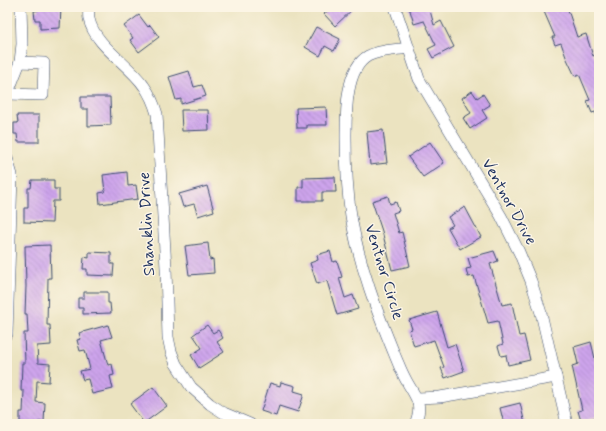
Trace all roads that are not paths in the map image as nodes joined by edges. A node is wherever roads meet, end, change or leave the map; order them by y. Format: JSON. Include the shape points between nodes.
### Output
{"nodes":[{"id":1,"x":21,"y":7,"type":"edge"},
{"id":2,"x":89,"y":7,"type":"edge"},
{"id":3,"x":395,"y":7,"type":"edge"},
{"id":4,"x":409,"y":48,"type":"junction"},
{"id":5,"x":20,"y":62,"type":"junction"},
{"id":6,"x":7,"y":95,"type":"edge"},
{"id":7,"x":7,"y":158,"type":"edge"},
{"id":8,"x":8,"y":300,"type":"edge"},
{"id":9,"x":7,"y":334,"type":"edge"},
{"id":10,"x":556,"y":377,"type":"junction"},
{"id":11,"x":418,"y":398,"type":"junction"},
{"id":12,"x":250,"y":424,"type":"edge"},
{"id":13,"x":415,"y":424,"type":"edge"},
{"id":14,"x":567,"y":424,"type":"edge"}],
"edges":[{"from":1,"to":5,"type":"street"},
{"from":2,"to":12,"type":"street","name":"Shanklin Drive","via":[[88,18],[94,31],[143,85],[157,114],[168,337],[176,364],[191,387],[210,404]]},
{"from":3,"to":4,"type":"street","name":"Ventnor Drive"},
{"from":4,"to":10,"type":"street","name":"Ventnor Drive","via":[[419,79],[501,216],[519,252],[541,313]]},
{"from":4,"to":11,"type":"street","name":"Ventnor Circle","via":[[368,56],[355,69],[346,121],[346,157],[351,217],[366,278],[405,379]]},
{"from":5,"to":6,"type":"street"},
{"from":5,"to":6,"type":"street","via":[[44,63],[43,95]]},
{"from":7,"to":8,"type":"street","via":[[12,175]]},
{"from":8,"to":9,"type":"street"},
{"from":10,"to":11,"type":"street","via":[[440,397]]},
{"from":10,"to":14,"type":"street","name":"Ventnor Drive"},
{"from":11,"to":13,"type":"street","via":[[419,410]]}]}
